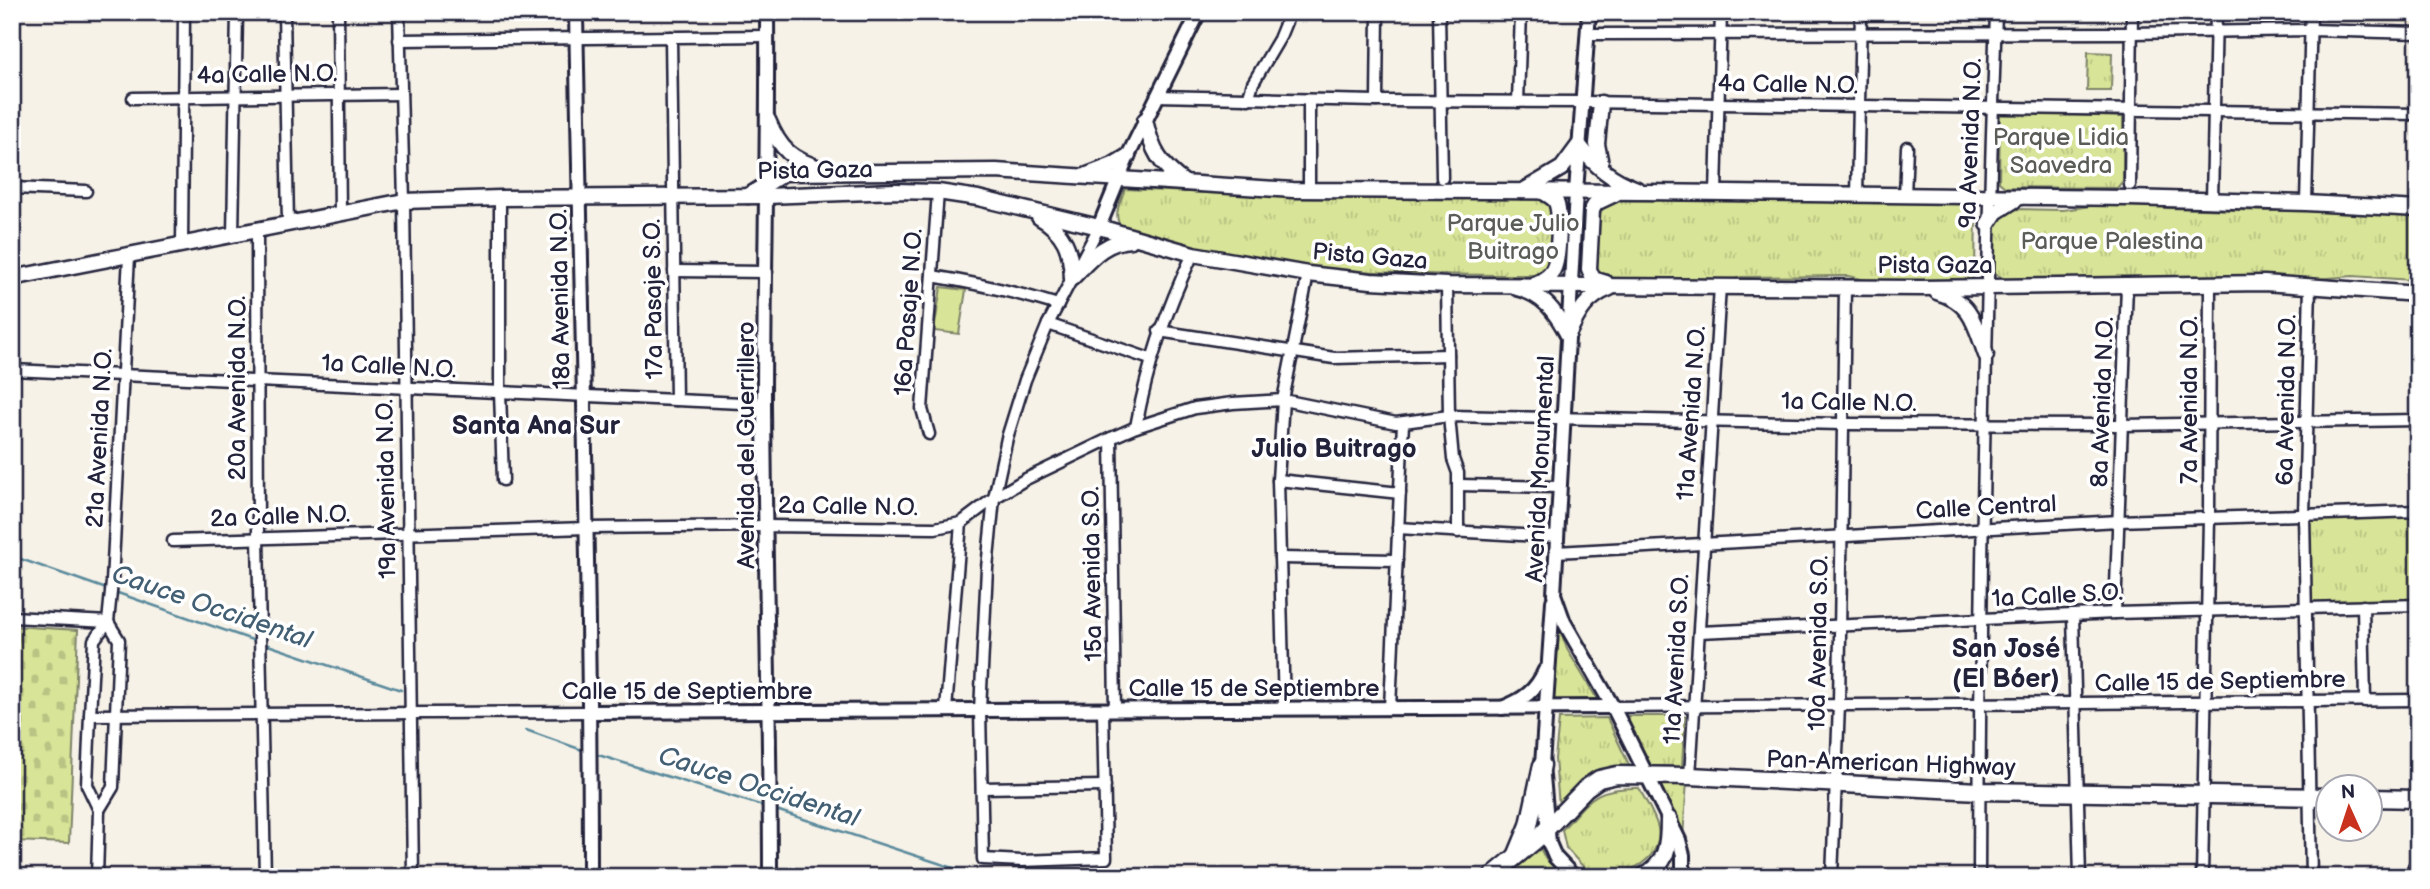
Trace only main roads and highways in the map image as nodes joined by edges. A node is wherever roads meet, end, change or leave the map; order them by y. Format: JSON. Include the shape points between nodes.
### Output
{"nodes":[{"id":1,"x":1601,"y":103,"type":"road end"},
{"id":2,"x":768,"y":120,"type":"road end"},
{"id":3,"x":1145,"y":120,"type":"road end"},
{"id":4,"x":1128,"y":156,"type":"road end"},
{"id":5,"x":1602,"y":171,"type":"junction"},
{"id":6,"x":831,"y":172,"type":"junction"},
{"id":7,"x":1079,"y":177,"type":"junction"},
{"id":8,"x":1186,"y":184,"type":"junction"},
{"id":9,"x":767,"y":189,"type":"junction"},
{"id":10,"x":1521,"y":192,"type":"junction"},
{"id":11,"x":1543,"y":192,"type":"junction"},
{"id":12,"x":1622,"y":192,"type":"junction"},
{"id":13,"x":1645,"y":192,"type":"junction"},
{"id":14,"x":2019,"y":197,"type":"junction"},
{"id":15,"x":1026,"y":209,"type":"junction"},
{"id":16,"x":2418,"y":209,"type":"edge"},
{"id":17,"x":1988,"y":224,"type":"road end"},
{"id":18,"x":1146,"y":241,"type":"junction"},
{"id":19,"x":12,"y":278,"type":"edge"},
{"id":20,"x":2418,"y":284,"type":"edge"},
{"id":21,"x":1502,"y":285,"type":"junction"},
{"id":22,"x":1534,"y":285,"type":"junction"},
{"id":23,"x":1618,"y":285,"type":"junction"},
{"id":24,"x":1922,"y":288,"type":"junction"},
{"id":25,"x":2378,"y":290,"type":"junction"},
{"id":26,"x":2418,"y":294,"type":"edge"},
{"id":27,"x":1986,"y":355,"type":"road end"},
{"id":28,"x":1542,"y":765,"type":"road end"},
{"id":29,"x":2314,"y":797,"type":"edge"},
{"id":30,"x":2384,"y":798,"type":"edge"},
{"id":31,"x":2418,"y":799,"type":"edge"},
{"id":32,"x":1669,"y":820,"type":"road end"},
{"id":33,"x":1514,"y":859,"type":"junction"},
{"id":34,"x":1491,"y":877,"type":"edge"},
{"id":35,"x":1643,"y":877,"type":"edge"}],
"edges":[{"from":1,"to":5,"type":"main road","via":[[1597,144]]},
{"from":2,"to":6,"type":"main road","via":[[783,149],[804,163]]},
{"from":3,"to":8,"type":"main road","via":[[1160,160]]},
{"from":4,"to":7,"type":"main road"},
{"from":5,"to":10,"type":"main road","via":[[1579,145],[1562,167]]},
{"from":5,"to":13,"type":"main road"},
{"from":6,"to":7,"type":"main road","name":"Pista Gaza","via":[[996,171]]},
{"from":6,"to":9,"type":"main road","name":"Pista Gaza","via":[[784,173]]},
{"from":7,"to":8,"type":"main road","name":"Pista Gaza"},
{"from":8,"to":10,"type":"main road","name":"Pista Gaza"},
{"from":9,"to":15,"type":"main road","name":"Pista Gaza","via":[[938,192]]},
{"from":9,"to":19,"type":"main road","name":"Pista Gaza","via":[[746,196],[404,201]]},
{"from":10,"to":11,"type":"main road","name":"Pista Gaza"},
{"from":11,"to":12,"type":"main road","name":"Pista Gaza"},
{"from":11,"to":22,"type":"main road","via":[[1558,206],[1557,255],[1549,275]]},
{"from":12,"to":13,"type":"main road","name":"Pista Gaza"},
{"from":12,"to":23,"type":"main road","via":[[1603,198],[1592,210],[1588,269],[1593,279]]},
{"from":13,"to":14,"type":"main road","name":"Pista Gaza"},
{"from":14,"to":16,"type":"main road","name":"Pista Gaza"},
{"from":14,"to":17,"type":"main road","via":[[1996,212]]},
{"from":15,"to":18,"type":"main road","name":"Pista Gaza"},
{"from":15,"to":18,"type":"main road","via":[[1063,237],[1072,278],[1108,245]]},
{"from":18,"to":21,"type":"main road","name":"Pista Gaza","via":[[1308,274]]},
{"from":20,"to":25,"type":"main road"},
{"from":21,"to":22,"type":"main road","name":"Pista Gaza"},
{"from":21,"to":23,"type":"main road","via":[[1540,298],[1557,314],[1568,335],[1586,302]]},
{"from":22,"to":23,"type":"main road","name":"Pista Gaza"},
{"from":23,"to":24,"type":"main road","name":"Pista Gaza"},
{"from":24,"to":25,"type":"main road","name":"Pista Gaza","via":[[2210,284]]},
{"from":24,"to":27,"type":"main road","via":[[1953,298],[1969,311]]},
{"from":25,"to":26,"type":"main road","name":"Pista Gaza"},
{"from":28,"to":33,"type":"highway","via":[[1529,825]]},
{"from":29,"to":33,"type":"highway","name":"Pan-American Highway","via":[[1979,791],[1611,776],[1582,791]]},
{"from":30,"to":31,"type":"highway"},
{"from":32,"to":35,"type":"highway","via":[[1665,855],[1656,869]]},
{"from":33,"to":34,"type":"highway","name":"Pan-American Highway"}]}
